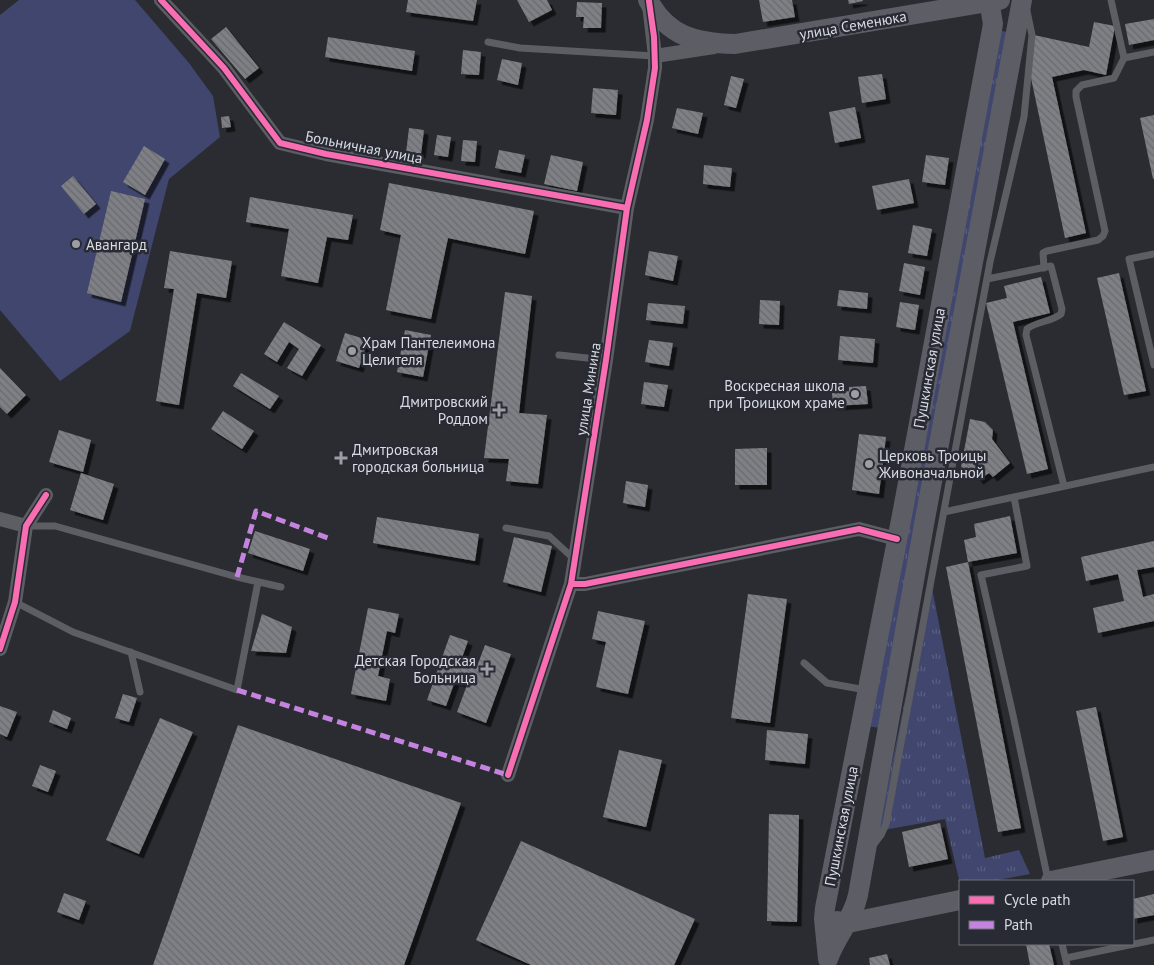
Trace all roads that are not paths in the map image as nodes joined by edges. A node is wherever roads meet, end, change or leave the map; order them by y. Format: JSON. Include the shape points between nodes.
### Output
{"nodes":[{"id":1,"x":162,"y":0,"type":"edge"},
{"id":2,"x":1023,"y":0,"type":"edge"},
{"id":3,"x":1112,"y":0,"type":"edge"},
{"id":4,"x":649,"y":1,"type":"edge"},
{"id":5,"x":993,"y":1,"type":"edge"},
{"id":6,"x":1014,"y":39,"type":"junction"},
{"id":7,"x":488,"y":42,"type":"dead end"},
{"id":8,"x":735,"y":44,"type":"junction"},
{"id":9,"x":1154,"y":52,"type":"edge"},
{"id":10,"x":655,"y":56,"type":"junction"},
{"id":11,"x":1124,"y":58,"type":"junction"},
{"id":12,"x":628,"y":208,"type":"junction"},
{"id":13,"x":1154,"y":254,"type":"edge"},
{"id":14,"x":1044,"y":268,"type":"junction"},
{"id":15,"x":987,"y":279,"type":"junction"},
{"id":16,"x":560,"y":355,"type":"dead end"},
{"id":17,"x":606,"y":360,"type":"junction"},
{"id":18,"x":1154,"y":365,"type":"edge"},
{"id":19,"x":1154,"y":467,"type":"edge"},
{"id":20,"x":1064,"y":486,"type":"junction"},
{"id":21,"x":46,"y":495,"type":"dead end"},
{"id":22,"x":1014,"y":497,"type":"junction"},
{"id":23,"x":944,"y":512,"type":"junction"},
{"id":24,"x":0,"y":519,"type":"edge"},
{"id":25,"x":26,"y":526,"type":"junction"},
{"id":26,"x":506,"y":528,"type":"dead end"},
{"id":27,"x":897,"y":539,"type":"junction"},
{"id":28,"x":574,"y":560,"type":"junction"},
{"id":29,"x":258,"y":582,"type":"junction"},
{"id":30,"x":571,"y":584,"type":"junction"},
{"id":31,"x":281,"y":587,"type":"dead end"},
{"id":32,"x":15,"y":602,"type":"junction"},
{"id":33,"x":0,"y":649,"type":"edge"},
{"id":34,"x":131,"y":652,"type":"junction"},
{"id":35,"x":804,"y":663,"type":"dead end"},
{"id":36,"x":867,"y":690,"type":"junction"},
{"id":37,"x":140,"y":692,"type":"dead end"},
{"id":38,"x":859,"y":733,"type":"junction"},
{"id":39,"x":886,"y":739,"type":"junction"},
{"id":40,"x":508,"y":776,"type":"dead end"},
{"id":41,"x":865,"y":858,"type":"junction"},
{"id":42,"x":1154,"y":860,"type":"edge"},
{"id":43,"x":1050,"y":880,"type":"edge"},
{"id":44,"x":1055,"y":880,"type":"edge"},
{"id":45,"x":959,"y":900,"type":"edge"},
{"id":46,"x":824,"y":918,"type":"junction"},
{"id":47,"x":848,"y":923,"type":"junction"},
{"id":48,"x":1154,"y":940,"type":"edge"},
{"id":49,"x":1062,"y":945,"type":"edge"},
{"id":50,"x":828,"y":962,"type":"edge"},
{"id":51,"x":1066,"y":962,"type":"edge"}],
"edges":[{"from":1,"to":12,"type":"street","name":"Больничная улица","via":[[224,68],[280,143]]},
{"from":2,"to":6,"type":"main road","name":"Пушкинская улица"},
{"from":2,"to":15,"type":"lane","via":[[1032,35],[1024,117]]},
{"from":3,"to":11,"type":"lane"},
{"from":4,"to":8,"type":"main road","name":"улица Семенюка","via":[[667,26],[678,33],[713,43]]},
{"from":4,"to":10,"type":"street","name":"улица Минина"},
{"from":5,"to":6,"type":"main road","name":"Пушкинская улица","via":[[1007,15]]},
{"from":5,"to":8,"type":"main road","name":"улица Семенюка"},
{"from":5,"to":27,"type":"main road","name":"Пушкинская улица","via":[[993,24]]},
{"from":6,"to":39,"type":"main road","name":"Пушкинская улица"},
{"from":7,"to":10,"type":"lane","via":[[520,48]]},
{"from":8,"to":10,"type":"street","name":"улица Семенюка"},
{"from":9,"to":11,"type":"lane"},
{"from":10,"to":12,"type":"street","name":"улица Минина","via":[[647,120]]},
{"from":11,"to":14,"type":"lane","via":[[1114,78],[1082,85],[1076,91],[1105,231],[1098,240],[1047,250],[1042,257]]},
{"from":12,"to":17,"type":"street","name":"улица Минина"},
{"from":13,"to":18,"type":"lane","via":[[1129,259]]},
{"from":14,"to":15,"type":"lane"},
{"from":14,"to":20,"type":"lane","via":[[1051,266],[1061,314],[1033,324],[1026,335]]},
{"from":15,"to":23,"type":"lane"},
{"from":16,"to":17,"type":"lane"},
{"from":17,"to":28,"type":"street","name":"улица Минина"},
{"from":19,"to":20,"type":"lane"},
{"from":20,"to":22,"type":"lane"},
{"from":21,"to":25,"type":"street"},
{"from":22,"to":23,"type":"lane"},
{"from":22,"to":43,"type":"lane","via":[[1027,566],[981,575]]},
{"from":23,"to":41,"type":"lane","via":[[886,824]]},
{"from":24,"to":25,"type":"street"},
{"from":25,"to":29,"type":"lane","via":[[55,526]]},
{"from":25,"to":32,"type":"street"},
{"from":26,"to":28,"type":"lane","via":[[549,536]]},
{"from":27,"to":30,"type":"street","via":[[860,529],[586,584]]},
{"from":27,"to":36,"type":"main road","name":"Пушкинская улица"},
{"from":28,"to":30,"type":"street","name":"улица Минина"},
{"from":29,"to":31,"type":"lane"},
{"from":29,"to":34,"type":"lane","via":[[237,690]]},
{"from":30,"to":40,"type":"street","name":"улица Минина"},
{"from":32,"to":33,"type":"street"},
{"from":32,"to":34,"type":"lane","via":[[72,632]]},
{"from":34,"to":37,"type":"lane"},
{"from":35,"to":36,"type":"lane","via":[[827,683]]},
{"from":36,"to":38,"type":"main road","name":"Пушкинская улица"},
{"from":38,"to":39,"type":"main road"},
{"from":38,"to":46,"type":"main road","name":"Пушкинская улица"},
{"from":39,"to":41,"type":"main road","name":"Пушкинская улица"},
{"from":41,"to":47,"type":"main road","name":"Пушкинская улица","via":[[856,905]]},
{"from":42,"to":44,"type":"main road"},
{"from":45,"to":47,"type":"main road"},
{"from":46,"to":47,"type":"main road"},
{"from":46,"to":50,"type":"main road","name":"Пушкинская улица"},
{"from":47,"to":50,"type":"main road","name":"Пушкинская улица","via":[[831,949]]},
{"from":48,"to":51,"type":"lane"},
{"from":49,"to":51,"type":"lane"}]}
